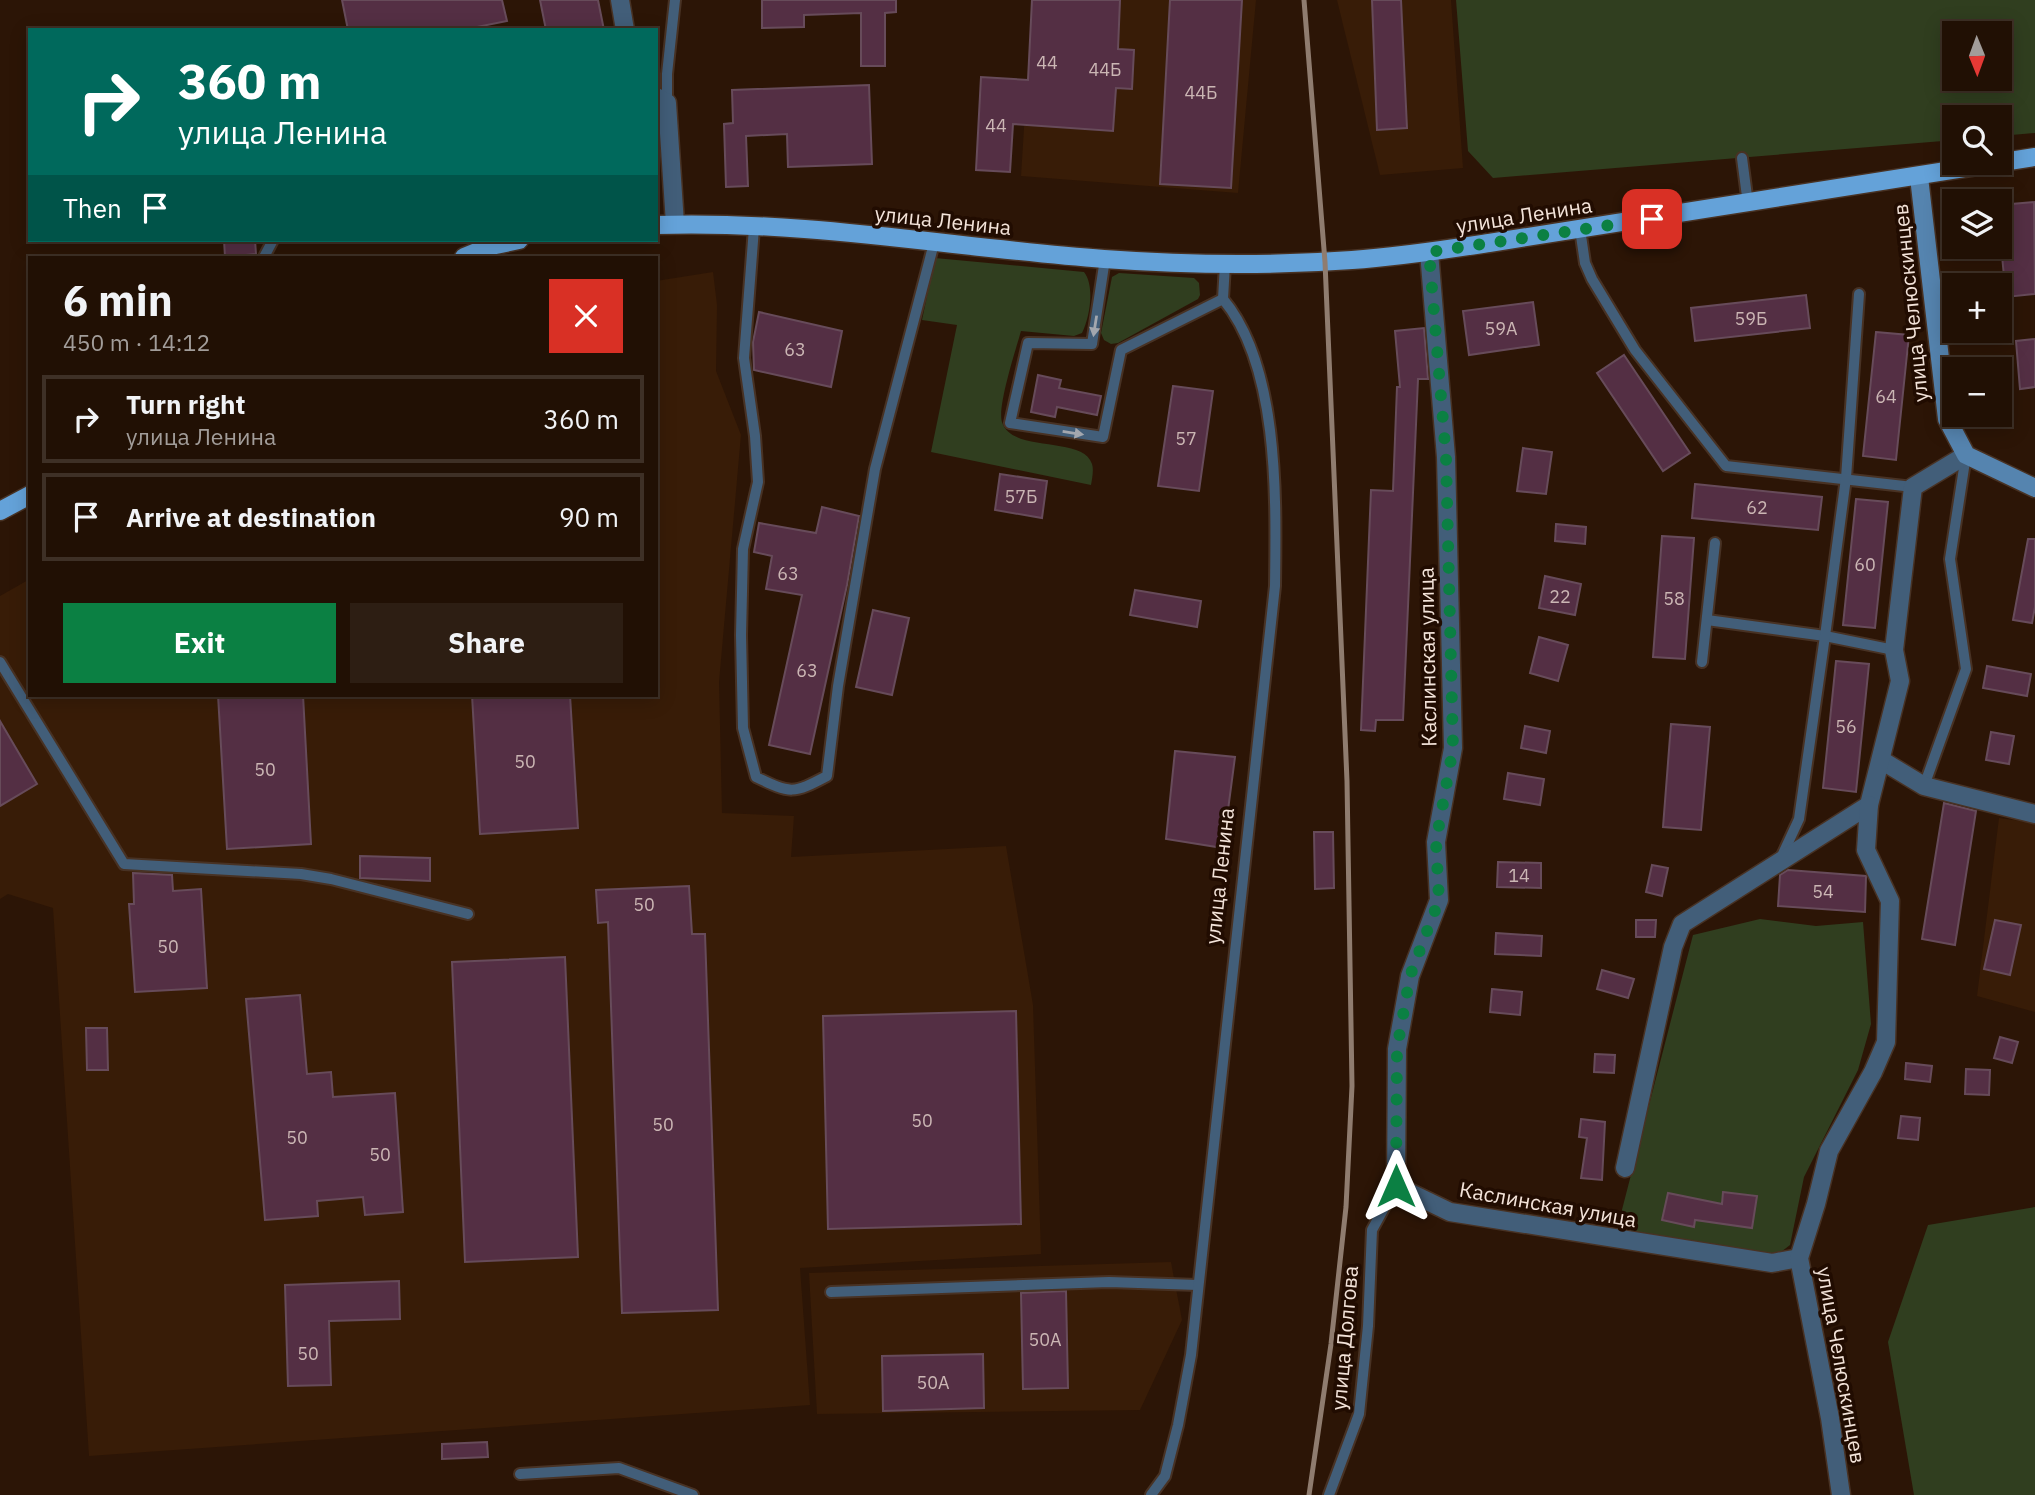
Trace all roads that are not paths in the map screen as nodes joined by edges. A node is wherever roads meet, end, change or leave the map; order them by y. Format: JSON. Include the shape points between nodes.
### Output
{"nodes":[{"id":1,"x":620,"y":0,"type":"edge"},
{"id":2,"x":675,"y":0,"type":"edge"},
{"id":3,"x":625,"y":28,"type":"edge"},
{"id":4,"x":662,"y":100,"type":"edge"},
{"id":5,"x":2035,"y":157,"type":"edge"},
{"id":6,"x":1742,"y":158,"type":"dead end"},
{"id":7,"x":1919,"y":177,"type":"junction"},
{"id":8,"x":1748,"y":204,"type":"junction"},
{"id":9,"x":675,"y":224,"type":"junction"},
{"id":10,"x":658,"y":225,"type":"edge"},
{"id":11,"x":754,"y":228,"type":"junction"},
{"id":12,"x":1580,"y":229,"type":"junction"},
{"id":13,"x":510,"y":242,"type":"edge"},
{"id":14,"x":934,"y":243,"type":"junction"},
{"id":15,"x":1429,"y":252,"type":"junction"},
{"id":16,"x":466,"y":256,"type":"edge"},
{"id":17,"x":1105,"y":259,"type":"junction"},
{"id":18,"x":1225,"y":264,"type":"junction"},
{"id":19,"x":1860,"y":295,"type":"dead end"},
{"id":20,"x":1223,"y":299,"type":"junction"},
{"id":21,"x":1966,"y":455,"type":"junction"},
{"id":22,"x":1846,"y":478,"type":"junction"},
{"id":23,"x":1913,"y":486,"type":"junction"},
{"id":24,"x":2035,"y":488,"type":"edge"},
{"id":25,"x":28,"y":496,"type":"edge"},
{"id":26,"x":0,"y":511,"type":"edge"},
{"id":27,"x":1715,"y":543,"type":"dead end"},
{"id":28,"x":1707,"y":620,"type":"junction"},
{"id":29,"x":1825,"y":635,"type":"junction"},
{"id":30,"x":1894,"y":650,"type":"junction"},
{"id":31,"x":0,"y":662,"type":"edge"},
{"id":32,"x":1702,"y":662,"type":"dead end"},
{"id":33,"x":1881,"y":760,"type":"junction"},
{"id":34,"x":1924,"y":786,"type":"junction"},
{"id":35,"x":1869,"y":804,"type":"junction"},
{"id":36,"x":2035,"y":814,"type":"edge"},
{"id":37,"x":1780,"y":861,"type":"junction"},
{"id":38,"x":468,"y":914,"type":"dead end"},
{"id":39,"x":1625,"y":1168,"type":"dead end"},
{"id":40,"x":1396,"y":1186,"type":"junction"},
{"id":41,"x":1799,"y":1258,"type":"junction"},
{"id":42,"x":1198,"y":1286,"type":"junction"},
{"id":43,"x":831,"y":1292,"type":"dead end"},
{"id":44,"x":520,"y":1474,"type":"dead end"},
{"id":45,"x":1165,"y":1476,"type":"junction"},
{"id":46,"x":693,"y":1495,"type":"edge"},
{"id":47,"x":1151,"y":1495,"type":"edge"},
{"id":48,"x":1161,"y":1495,"type":"edge"},
{"id":49,"x":1329,"y":1495,"type":"edge"},
{"id":50,"x":1842,"y":1495,"type":"edge"}],
"edges":[{"from":1,"to":3,"type":"street"},
{"from":2,"to":4,"type":"lane"},
{"from":4,"to":9,"type":"street"},
{"from":5,"to":7,"type":"main road","name":"улица Ленина"},
{"from":6,"to":8,"type":"lane"},
{"from":7,"to":8,"type":"main road","name":"улица Ленина"},
{"from":7,"to":21,"type":"main road","name":"улица Челюскинцев","via":[[1947,419]]},
{"from":8,"to":12,"type":"main road","name":"улица Ленина"},
{"from":9,"to":10,"type":"main road","name":"улица Ленина"},
{"from":9,"to":11,"type":"main road","name":"улица Ленина"},
{"from":11,"to":14,"type":"main road","name":"улица Ленина"},
{"from":11,"to":14,"type":"lane","via":[[744,358],[758,482],[743,549],[743,728],[756,777],[778,788],[799,791],[827,776],[875,469]]},
{"from":12,"to":15,"type":"main road","name":"улица Ленина"},
{"from":12,"to":22,"type":"lane","via":[[1588,271],[1606,303],[1635,349],[1726,466]]},
{"from":13,"to":16,"type":"main road"},
{"from":14,"to":17,"type":"main road","name":"улица Ленина"},
{"from":15,"to":18,"type":"main road","name":"улица Ленина","via":[[1325,262]]},
{"from":15,"to":40,"type":"street","name":"Каслинская улица","via":[[1446,457],[1453,748],[1436,842],[1439,900],[1410,976],[1397,1049]]},
{"from":17,"to":18,"type":"main road","name":"улица Ленина"},
{"from":17,"to":20,"type":"lane","one_way":true,"via":[[1092,344],[1028,343],[1010,423],[1103,437],[1121,350]]},
{"from":18,"to":20,"type":"lane"},
{"from":19,"to":22,"type":"lane"},
{"from":20,"to":42,"type":"lane","name":"улица Ленина","via":[[1252,353],[1264,395],[1274,473],[1275,572]]},
{"from":21,"to":23,"type":"street"},
{"from":21,"to":24,"type":"main road"},
{"from":21,"to":34,"type":"lane","via":[[1950,559],[1966,668]]},
{"from":22,"to":23,"type":"lane"},
{"from":22,"to":29,"type":"lane"},
{"from":23,"to":30,"type":"street","name":"улица Челюскинцев"},
{"from":25,"to":26,"type":"main road"},
{"from":27,"to":28,"type":"lane"},
{"from":28,"to":29,"type":"lane"},
{"from":28,"to":32,"type":"lane"},
{"from":29,"to":30,"type":"lane"},
{"from":29,"to":37,"type":"lane","via":[[1799,819]]},
{"from":30,"to":33,"type":"street","name":"улица Челюскинцев","via":[[1900,681]]},
{"from":31,"to":38,"type":"lane","via":[[124,864],[301,874]]},
{"from":33,"to":34,"type":"street"},
{"from":33,"to":35,"type":"street","name":"улица Челюскинцев"},
{"from":34,"to":36,"type":"street"},
{"from":35,"to":37,"type":"street"},
{"from":35,"to":41,"type":"street","name":"улица Челюскинцев","via":[[1866,850],[1890,901],[1886,1042],[1829,1152]]},
{"from":37,"to":39,"type":"street","via":[[1682,924],[1672,947]]},
{"from":40,"to":41,"type":"street","name":"Каслинская улица","via":[[1450,1212],[1772,1263]]},
{"from":40,"to":49,"type":"lane","name":"улица Долгова","via":[[1371,1230],[1359,1414]]},
{"from":41,"to":50,"type":"street","name":"улица Челюскинцев"},
{"from":42,"to":43,"type":"lane","via":[[1110,1282]]},
{"from":42,"to":45,"type":"lane","name":"улица Ленина","via":[[1191,1354]]},
{"from":44,"to":46,"type":"lane","via":[[620,1468]]},
{"from":45,"to":47,"type":"lane","name":"улица Ленина"},
{"from":45,"to":48,"type":"lane"}]}
